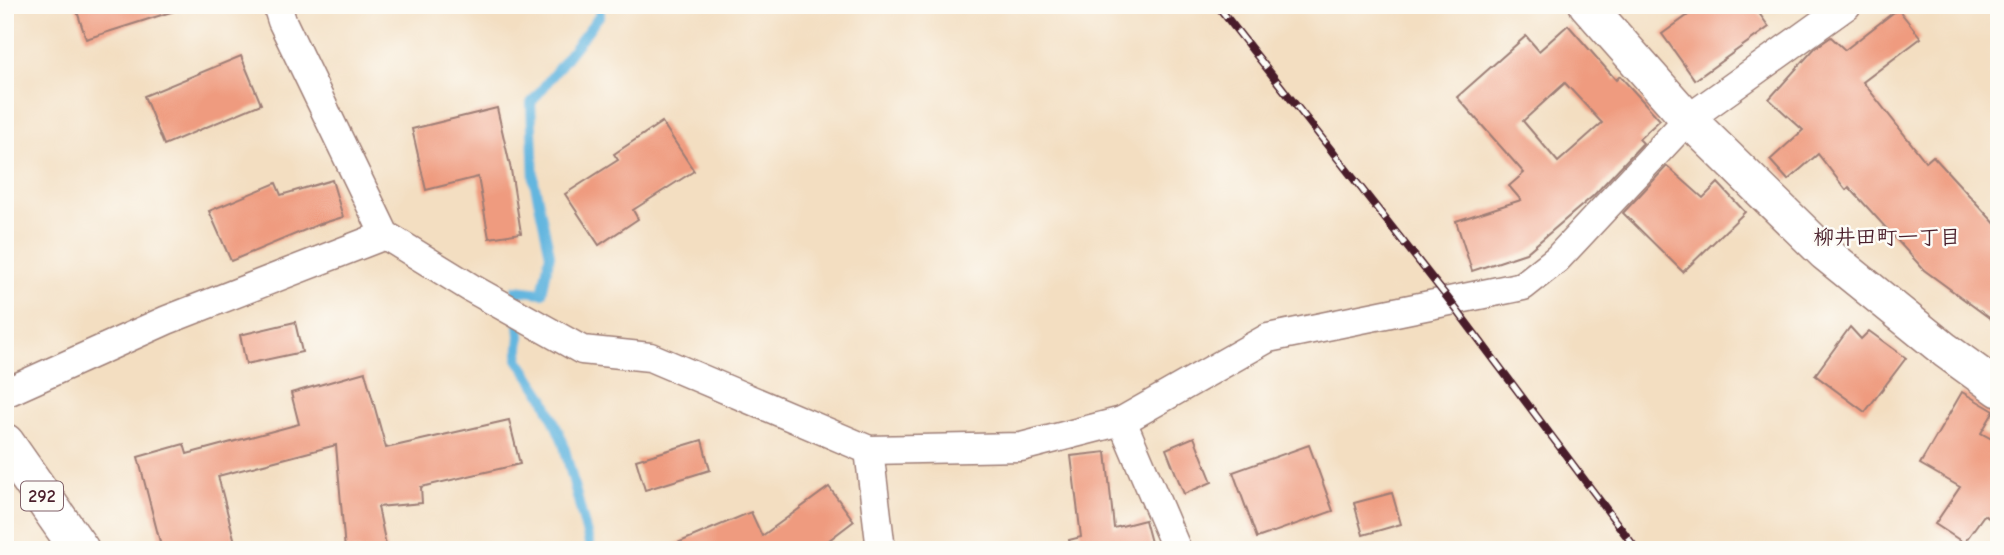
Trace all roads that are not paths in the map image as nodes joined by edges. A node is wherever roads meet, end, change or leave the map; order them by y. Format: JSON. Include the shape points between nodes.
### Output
{"nodes":[{"id":1,"x":276,"y":5,"type":"edge"},
{"id":2,"x":1587,"y":5,"type":"edge"},
{"id":3,"x":1847,"y":5,"type":"edge"},
{"id":4,"x":1688,"y":119,"type":"junction"},
{"id":5,"x":385,"y":235,"type":"junction"},
{"id":6,"x":1999,"y":389,"type":"edge"},
{"id":7,"x":5,"y":393,"type":"edge"},
{"id":8,"x":1122,"y":421,"type":"junction"},
{"id":9,"x":5,"y":443,"type":"edge"},
{"id":10,"x":869,"y":450,"type":"junction"},
{"id":11,"x":80,"y":550,"type":"edge"},
{"id":12,"x":881,"y":550,"type":"edge"},
{"id":13,"x":1177,"y":550,"type":"edge"}],
"edges":[{"from":1,"to":5,"type":"street"},
{"from":2,"to":4,"type":"street"},
{"from":3,"to":4,"type":"street"},
{"from":4,"to":6,"type":"street","via":[[1825,253]]},
{"from":4,"to":8,"type":"street","via":[[1557,259],[1523,286],[1269,338]]},
{"from":5,"to":7,"type":"street","via":[[167,320]]},
{"from":5,"to":10,"type":"street","via":[[582,350],[650,357]]},
{"from":8,"to":10,"type":"street","via":[[1021,447]]},
{"from":8,"to":13,"type":"street"},
{"from":9,"to":11,"type":"highway","number":"292"},
{"from":10,"to":12,"type":"street"}]}
